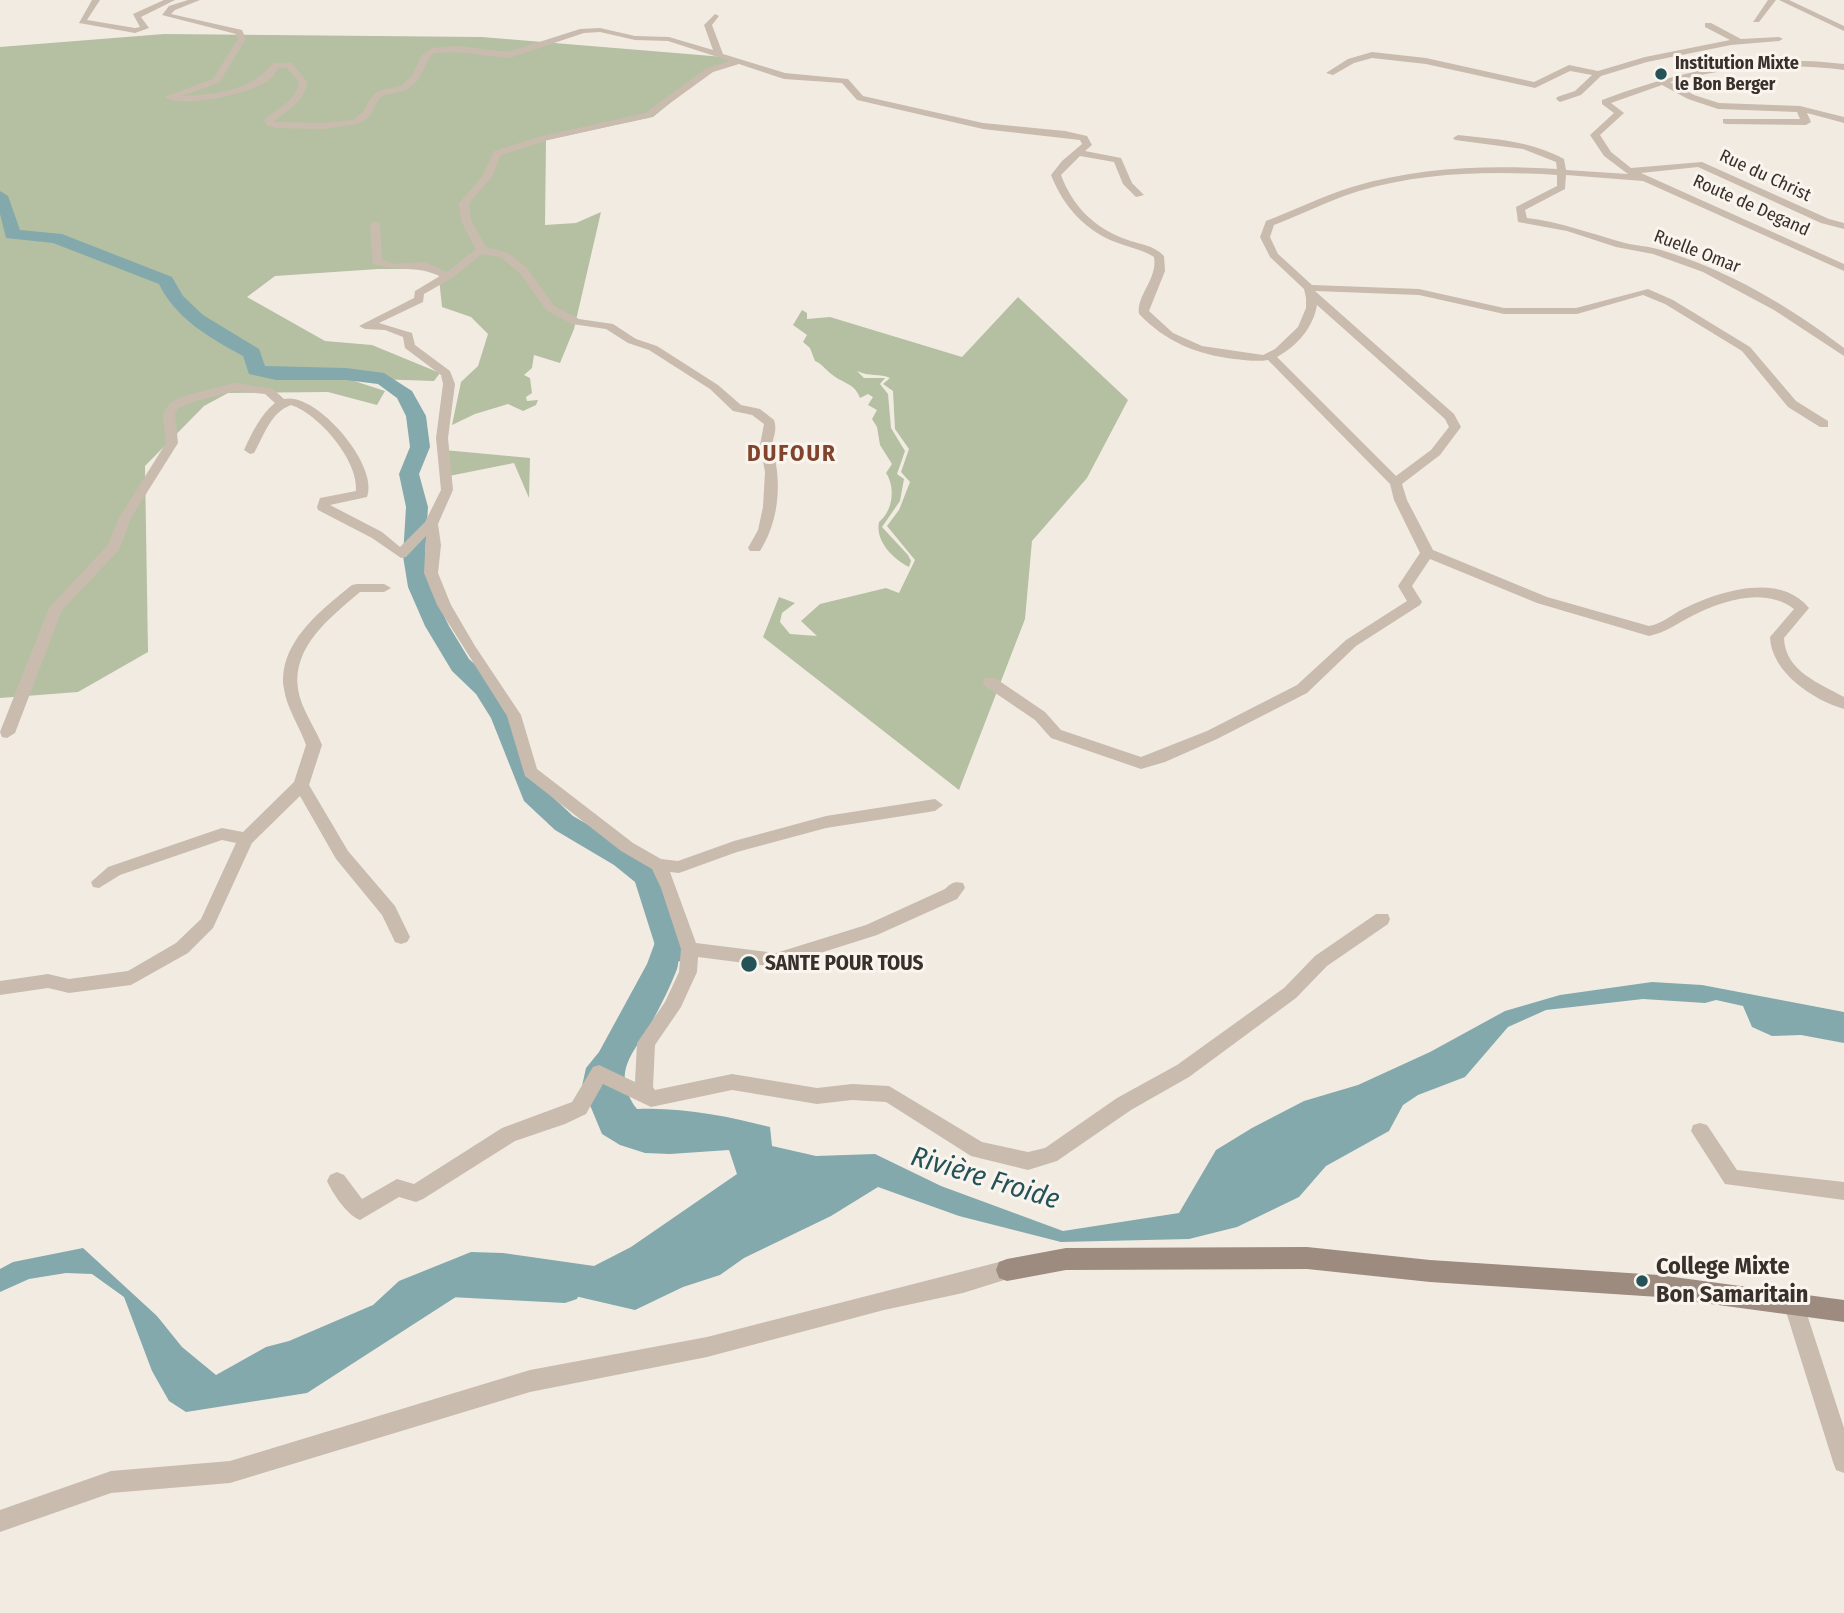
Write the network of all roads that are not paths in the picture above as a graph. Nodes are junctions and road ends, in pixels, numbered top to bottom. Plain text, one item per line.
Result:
1 (96, 0) edge
2 (171, 0) edge
3 (195, 0) edge
4 (1772, 0) edge
5 (1783, 0) edge
6 (715, 16) dead end
7 (1756, 20) dead end
8 (1708, 24) dead end
9 (1844, 29) edge
10 (1779, 39) dead end
11 (1741, 42) junction
12 (719, 55) junction
13 (1772, 60) junction
14 (740, 61) junction
15 (1639, 64) junction
16 (1844, 67) edge
17 (1649, 69) dead end
18 (1330, 73) dead end
19 (1598, 74) junction
20 (1665, 79) junction
21 (1560, 99) dead end
22 (1800, 109) junction
23 (1844, 120) edge
24 (1726, 121) dead end
25 (1458, 138) dead end
26 (1081, 153) junction
27 (1629, 171) junction
28 (1564, 172) junction
29 (1643, 178) junction
30 (1139, 195) dead end
31 (375, 224) dead end
32 (1844, 226) edge
33 (483, 251) junction
34 (1844, 268) edge
35 (448, 276) junction
36 (1310, 292) junction
37 (1844, 354) edge
38 (1270, 356) junction
39 (282, 404) junction
40 (1824, 424) dead end
41 (250, 450) dead end
42 (1396, 483) junction
43 (431, 524) junction
44 (755, 548) dead end
45 (1427, 553) junction
46 (384, 588) dead end
47 (990, 682) dead end
48 (1844, 704) edge
49 (7, 733) dead end
50 (301, 785) junction
51 (934, 805) dead end
52 (246, 839) junction
53 (658, 865) junction
54 (99, 882) dead end
55 (957, 888) dead end
56 (1382, 919) dead end
57 (401, 937) dead end
58 (690, 949) junction
59 (0, 988) edge
60 (651, 1099) junction
61 (1700, 1131) dead end
62 (337, 1181) dead end
63 (1844, 1191) edge
64 (1007, 1270) joint
65 (1793, 1302) junction
66 (1844, 1311) edge
67 (1844, 1462) edge
68 (0, 1521) edge

1 - 2 street
3 - 12 street
4 - 7 street
5 - 9 street
6 - 12 street
8 - 11 street
10 - 11 street
11 - 13 street
11 - 15 street
12 - 14 street
13 - 16 street
13 - 20 street
14 - 26 street
14 - 33 street
15 - 17 street
15 - 19 street
18 - 19 street
19 - 21 street
20 - 22 street
20 - 27 street, Route de Degand
22 - 23 street
22 - 24 street
25 - 28 street
26 - 30 street
26 - 38 street
27 - 29 street, Route de Degand
27 - 32 street, Rue du Christ
28 - 29 street
28 - 36 street
28 - 37 street, Ruelle Omar
29 - 34 street, Route de Degand
31 - 35 street
33 - 35 street
33 - 44 street
35 - 43 street
36 - 38 street
36 - 40 street
36 - 42 street
38 - 42 street
39 - 41 street
39 - 43 street
39 - 49 street
42 - 45 street
43 - 53 street
45 - 47 street
45 - 48 street
46 - 50 street
50 - 52 street
50 - 57 street
51 - 53 street
52 - 54 street
52 - 59 street
53 - 58 street
55 - 58 street
56 - 60 street
58 - 60 street
60 - 62 street
61 - 63 street
64 - 65 street
64 - 68 street
65 - 66 street
65 - 67 street

